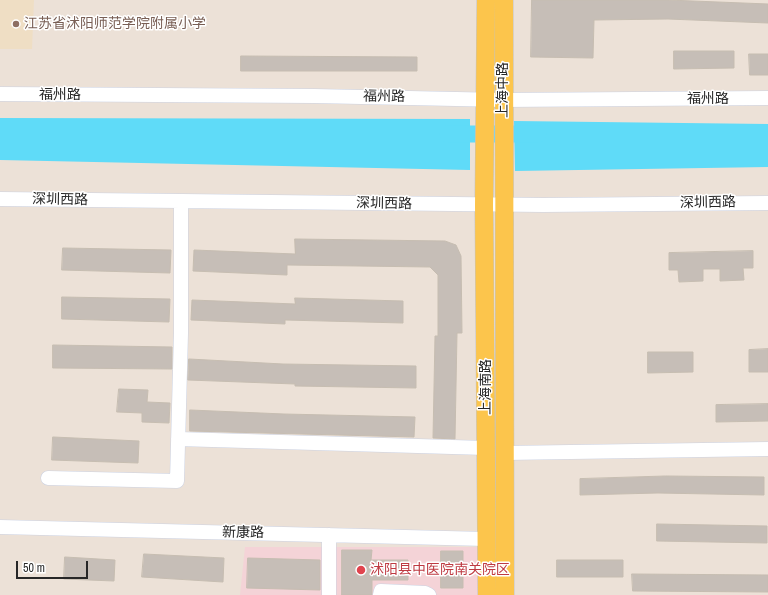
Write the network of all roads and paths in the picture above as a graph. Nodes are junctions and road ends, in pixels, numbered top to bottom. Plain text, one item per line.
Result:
1 (486, 0) edge
2 (504, 0) edge
3 (0, 94) edge
4 (768, 98) edge
5 (484, 104) junction
6 (503, 104) junction
7 (484, 179) joint
8 (504, 179) joint
9 (0, 199) edge
10 (181, 201) junction
11 (768, 203) edge
12 (484, 205) junction
13 (504, 205) junction
14 (178, 439) junction
15 (486, 448) junction
16 (768, 449) edge
17 (505, 453) junction
18 (48, 478) dead end
19 (0, 527) edge
20 (329, 535) junction
21 (486, 538) junction
22 (329, 595) edge
23 (380, 595) edge
24 (429, 595) edge
25 (487, 595) edge
26 (505, 595) edge

1 - 5 main road, 上海中路
2 - 6 main road, 上海中路
3 - 5 street, 福州路
4 - 6 street, 福州路
5 - 6 street, 福州路
5 - 7 main road, 上海中路
6 - 8 main road, 上海中路
7 - 12 main road, 上海南路
8 - 13 main road, 上海南路
9 - 10 street, 深圳西路
10 - 12 street, 深圳西路
10 - 14 street
11 - 13 street, 深圳西路
12 - 13 street, 深圳西路
12 - 15 main road, 上海南路
13 - 17 main road, 上海南路
14 - 15 street
14 - 18 street
15 - 21 main road, 上海南路
16 - 17 street
17 - 26 main road, 上海南路
19 - 20 street, 新康路
20 - 21 street, 新康路
20 - 22 street
21 - 25 main road, 上海南路
23 - 24 street

